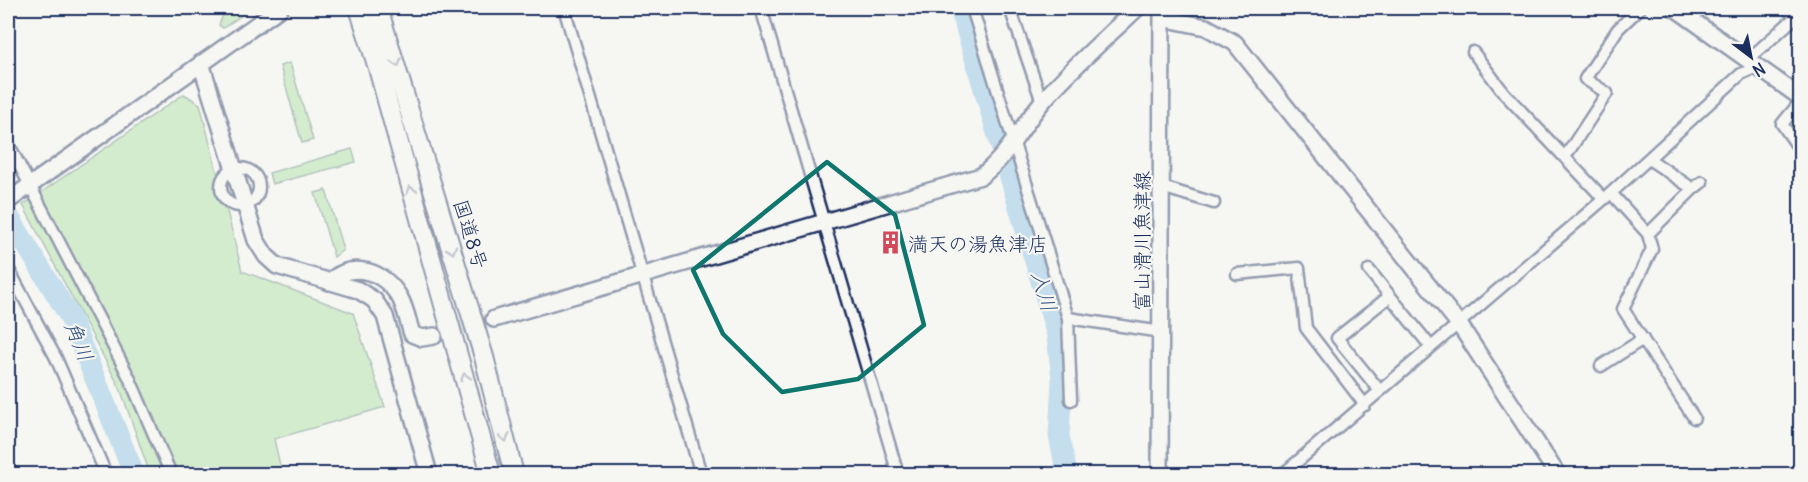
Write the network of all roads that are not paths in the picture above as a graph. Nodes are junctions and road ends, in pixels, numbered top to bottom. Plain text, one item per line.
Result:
1 (279, 8) edge
2 (358, 8) edge
3 (378, 8) edge
4 (564, 8) edge
5 (761, 8) edge
6 (972, 8) edge
7 (1010, 8) edge
8 (1137, 8) edge
9 (1640, 8) edge
10 (1675, 8) edge
11 (1786, 8) edge
12 (1162, 13) edge
13 (1799, 15) edge
14 (1473, 52) dead end
15 (201, 63) junction
16 (1754, 63) junction
17 (1800, 97) edge
18 (1042, 102) junction
19 (1800, 102) edge
20 (8, 143) edge
21 (1012, 144) junction
22 (1800, 150) edge
23 (1565, 157) junction
24 (1649, 159) junction
25 (1702, 182) dead end
26 (28, 186) junction
27 (1162, 187) junction
28 (1693, 189) junction
29 (1608, 196) junction
30 (8, 201) edge
31 (1214, 203) dead end
32 (824, 222) junction
33 (1648, 234) junction
34 (8, 268) edge
35 (1369, 270) dead end
36 (642, 274) junction
37 (1237, 274) dead end
38 (329, 282) junction
39 (1390, 296) junction
40 (1068, 318) junction
41 (494, 319) tunnel mouth
42 (1459, 324) junction
43 (1162, 332) junction
44 (434, 336) tunnel mouth
45 (1643, 339) junction
46 (1431, 347) junction
47 (1601, 366) dead end
48 (1380, 391) junction
49 (1071, 400) dead end
50 (1365, 405) junction
51 (1694, 418) dead end
52 (106, 474) edge
53 (171, 474) edge
54 (429, 474) edge
55 (491, 474) edge
56 (514, 474) edge
57 (700, 474) edge
58 (898, 474) edge
59 (1160, 474) edge
60 (1283, 474) edge
61 (1557, 474) edge

1 - 15 street
55 -> 2 highway
3 -> 56 highway, 国道8号
4 - 36 street
5 - 32 street
6 - 21 street
7 - 18 street
8 - 18 street
9 - 23 street
10 - 16 street
11 - 13 street
12 - 27 street, 富山滑川魚津線
12 - 42 street
13 - 16 street
14 - 23 street
15 - 26 street
15 - 38 street
16 - 17 street
16 - 24 street
18 - 21 street
19 - 22 street
20 - 26 street
21 - 32 street
21 - 40 street
23 - 29 street
24 - 28 street
24 - 29 street
25 - 28 street
26 - 30 street
26 - 53 street
27 - 31 street
27 - 43 street, 富山滑川魚津線
28 - 33 street
29 - 33 street
29 - 42 street
32 - 36 street
32 - 58 street
33 - 45 street
34 - 52 street
35 - 39 street
36 - 41 street
36 - 57 street
37 - 50 street
38 - 44 street
38 - 54 street
39 - 46 street
39 - 48 street
40 - 43 street
40 - 49 street
42 - 46 street
42 - 61 street
43 - 59 street, 富山滑川魚津線
45 - 47 street
45 - 51 street
46 - 48 street
48 - 50 street
50 - 60 street

